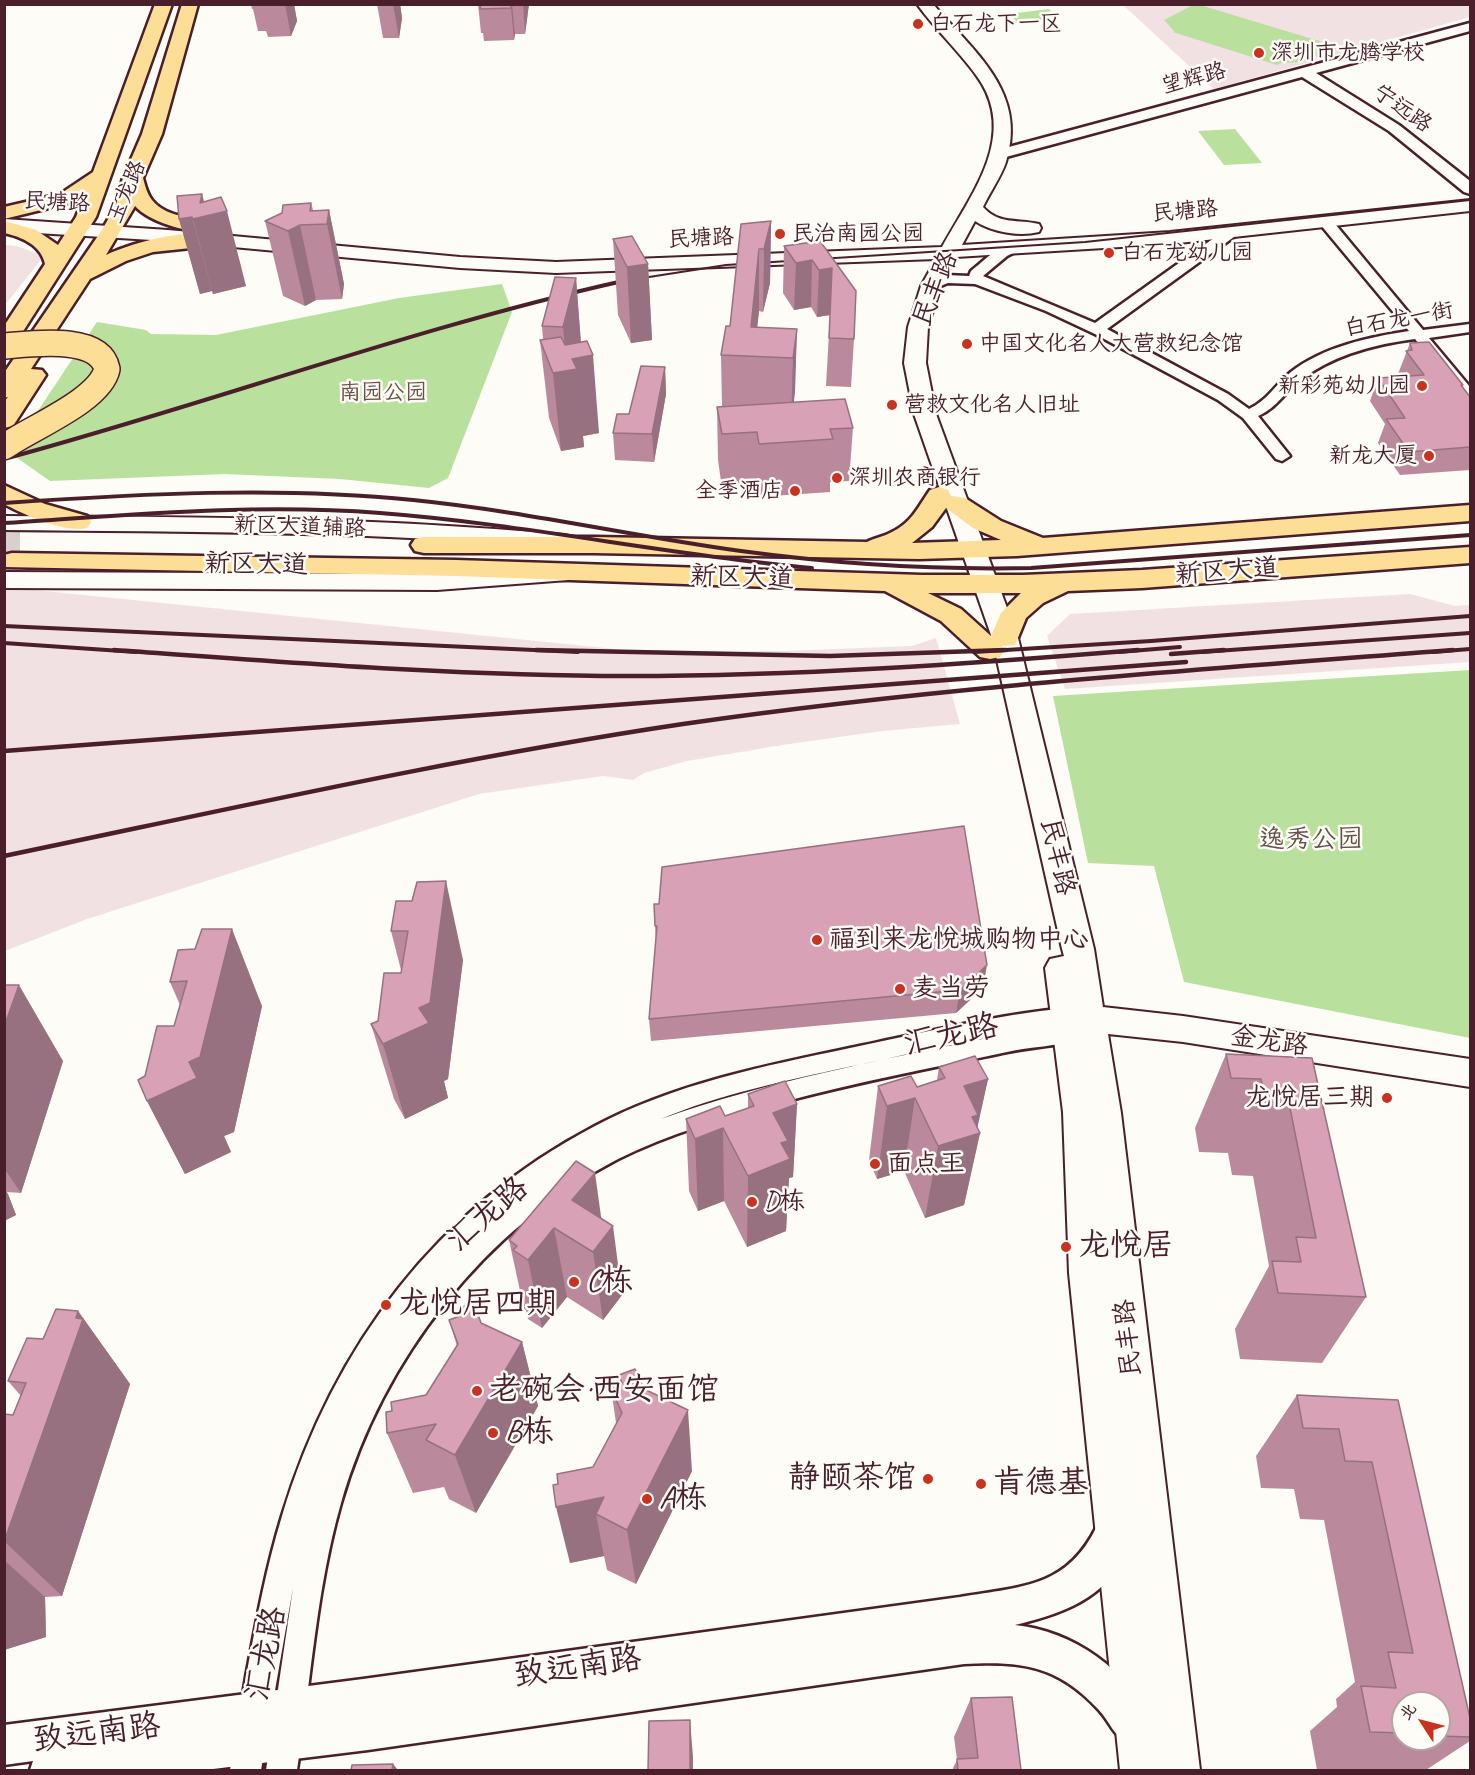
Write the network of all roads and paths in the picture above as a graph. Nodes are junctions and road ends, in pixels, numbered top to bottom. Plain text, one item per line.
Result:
1 (913, 4) edge
2 (924, 4) edge
3 (189, 8) edge
4 (162, 9) edge
5 (1470, 27) edge
6 (1304, 72) junction
7 (1000, 154) junction
8 (101, 182) junction
9 (132, 184) junction
10 (1444, 189) dead end
11 (1470, 192) edge
12 (973, 207) junction
13 (4, 213) edge
14 (1165, 220) dead end
15 (1325, 221) junction
16 (83, 222) junction
17 (115, 224) junction
18 (4, 226) edge
19 (1076, 226) dead end
20 (1054, 227) dead end
21 (1032, 228) junction
22 (1233, 231) junction
23 (219, 234) junction
24 (828, 239) dead end
25 (945, 240) junction
26 (1016, 248) junction
27 (844, 257) junction
28 (58, 261) junction
29 (82, 275) junction
30 (982, 281) junction
31 (925, 285) junction
32 (41, 287) junction
33 (4, 316) edge
34 (1470, 328) edge
35 (1097, 330) junction
36 (1422, 335) junction
37 (4, 345) edge
38 (4, 391) edge
39 (1470, 396) edge
40 (1248, 415) junction
41 (4, 421) edge
42 (4, 447) edge
43 (1282, 456) dead end
44 (4, 493) edge
45 (948, 499) junction
46 (1470, 513) edge
47 (78, 522) junction
48 (594, 545) junction
49 (1064, 546) junction
50 (859, 549) junction
51 (967, 550) junction
52 (10, 551) edge
53 (1470, 555) edge
54 (872, 582) junction
55 (1065, 582) junction
56 (979, 583) junction
57 (998, 644) junction
58 (1079, 1025) junction
59 (1470, 1073) edge
60 (1470, 1092) edge
61 (1115, 1526) junction
62 (268, 1742) edge
63 (4, 1745) edge
64 (1140, 1755) edge
65 (50, 1770) edge
66 (1178, 1770) edge

1 - 25 main road, 民丰路
2 - 7 main road, 民丰路
3 - 4 main road
3 - 9 main road, 玉龙路
4 - 8 main road, 玉龙路
5 - 6 street, 望辉路
6 - 7 street, 望辉路
6 - 11 street, 宁远路
7 - 12 main road, 民丰路
8 - 9 main road
8 - 13 main road
8 - 16 main road, 玉龙路
9 - 17 main road, 玉龙路
9 - 23 main road
10 - 11 main road
11 - 15 main road, 民塘路
12 - 21 main road
12 - 25 main road, 民丰路
13 - 16 main road, 民塘路
14 - 19 main road, 民塘路
15 - 22 main road, 民塘路
15 - 36 street
16 - 17 main road, 民塘路
16 - 18 main road, 民塘路
16 - 28 main road, 玉龙路
17 - 23 main road, 民塘路
17 - 29 main road, 玉龙路
18 - 28 main road
20 - 21 main road, 民塘路
21 - 25 main road, 民塘路
22 - 26 main road, 民塘路
22 - 35 street
23 - 24 main road, 民塘路
23 - 27 main road, 民塘路
23 - 29 main road
25 - 26 main road, 民塘路
25 - 27 main road, 民塘路
25 - 31 main road, 民丰路
26 - 30 street
27 - 31 main road
28 - 29 main road
28 - 32 main road, 玉龙路
29 - 38 main road, 玉龙路
29 - 41 main road
30 - 31 street
30 - 35 street
31 - 45 main road, 民丰路
32 - 33 main road
32 - 37 main road, 玉龙路
34 - 36 street, 白石龙一街
35 - 40 street
36 - 39 street
36 - 40 street, 白石龙一街
37 - 42 main road, bridge
40 - 43 street
44 - 47 main road
45 - 49 main road
45 - 50 main road
45 - 51 main road, 民丰路
46 - 49 main road, 新区大道
47 - 48 main road, 新区大道辅路
47 - 52 main road, 新区大道辅路
48 - 50 main road, 新区大道
48 - 52 main road, 新区大道
49 - 51 main road, 新区大道
50 - 51 main road, 新区大道
51 - 56 main road, 民丰路
52 - 54 main road, 新区大道
53 - 55 main road, 新区大道
54 - 56 main road, 新区大道
54 - 57 main road
55 - 56 main road, 新区大道
55 - 57 main road
56 - 57 main road, 民丰路
57 - 58 main road, 民丰路
58 - 59 main road, 金龙路
58 - 60 main road, 金龙路
58 - 61 main road, 民丰路
58 - 62 street, 汇龙路
58 - 62 street, 汇龙路
58 - 66 main road, 民丰路
61 - 62 street, 致远南路
61 - 64 main road, 民丰路
62 - 63 street, 致远南路
62 - 64 street, 致远南路
62 - 65 street, 致远南路

